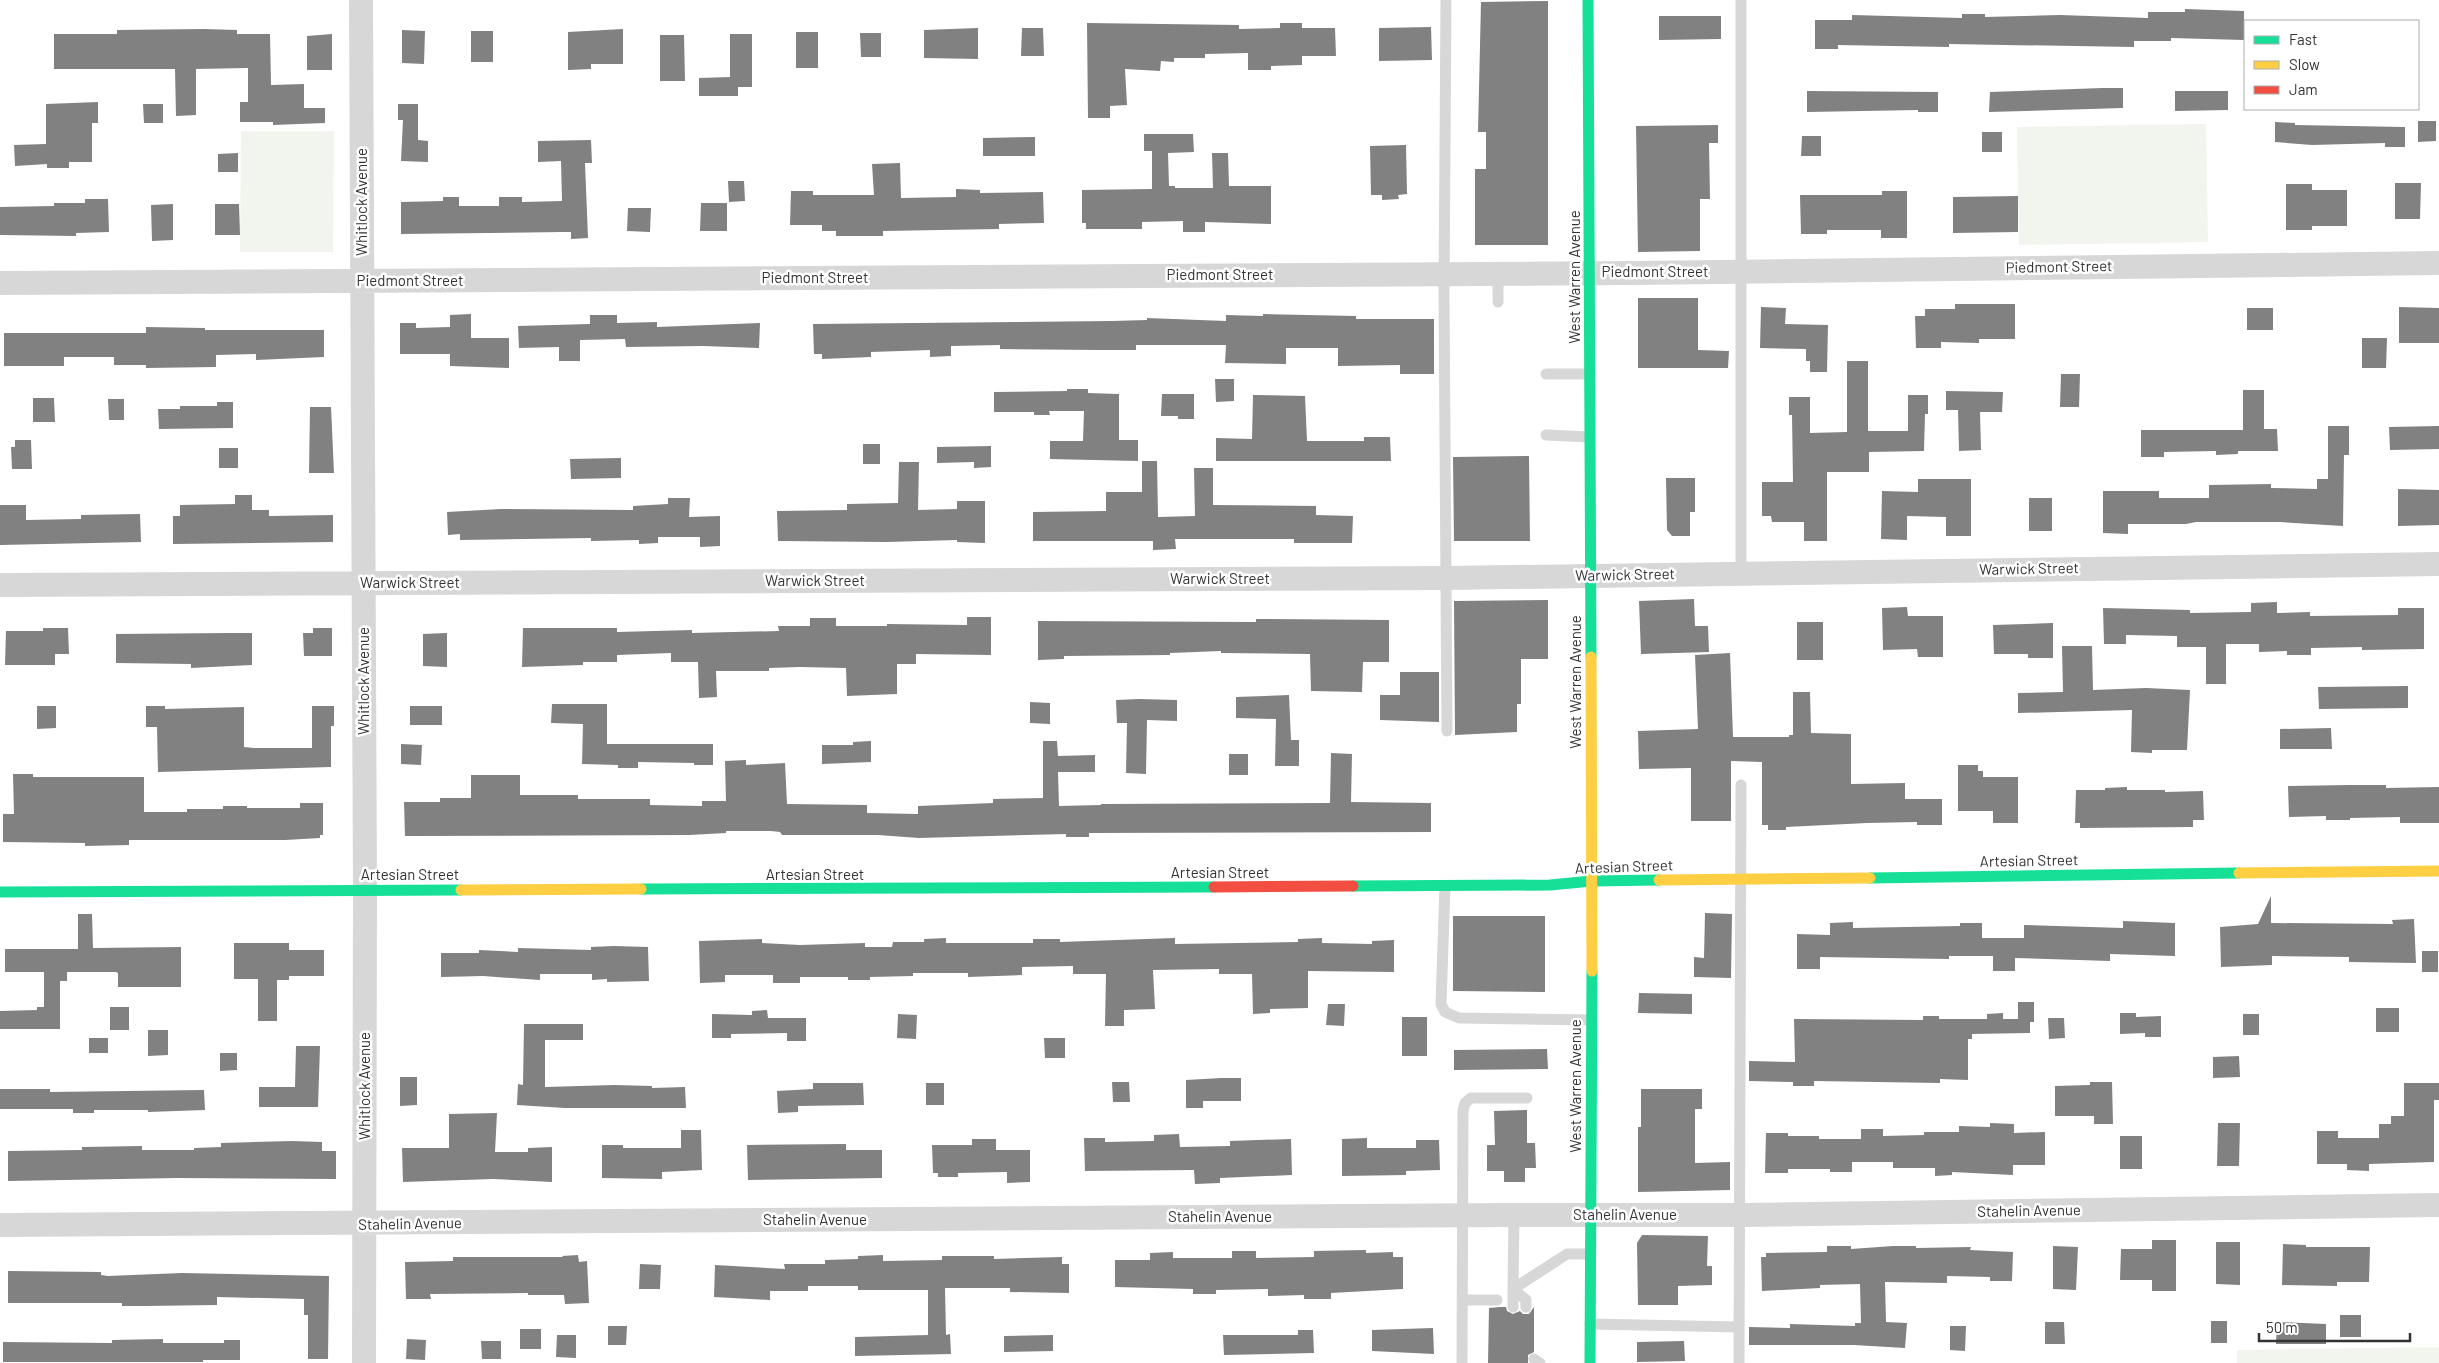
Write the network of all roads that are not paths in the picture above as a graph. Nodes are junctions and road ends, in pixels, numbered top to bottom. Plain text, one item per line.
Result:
1 (361, 0) edge
2 (1446, 0) edge
3 (1588, 0) edge
4 (1741, 0) edge
5 (2439, 263) edge
6 (1740, 271) junction
7 (1498, 273) junction
8 (1590, 273) junction
9 (1444, 274) junction
10 (363, 281) junction
11 (0, 283) edge
12 (1498, 302) dead end
13 (1546, 374) dead end
14 (1590, 374) junction
15 (1546, 435) dead end
16 (1590, 437) junction
17 (2439, 564) edge
18 (1741, 573) junction
19 (1591, 574) junction
20 (1446, 578) junction
21 (364, 583) junction
22 (0, 585) edge
23 (1447, 731) dead end
24 (1741, 785) dead end
25 (2439, 872) edge
26 (1739, 880) junction
27 (1592, 881) junction
28 (1445, 886) junction
29 (365, 890) junction
30 (0, 892) edge
31 (1591, 1020) junction
32 (1527, 1098) dead end
33 (2439, 1205) edge
34 (1463, 1215) junction
35 (1514, 1215) junction
36 (1590, 1215) junction
37 (1740, 1215) junction
38 (365, 1224) junction
39 (0, 1225) edge
40 (1590, 1254) junction
41 (1513, 1289) junction
42 (1462, 1300) junction
43 (1513, 1307) dead end
44 (1526, 1307) dead end
45 (1590, 1324) junction
46 (1739, 1327) junction
47 (364, 1363) edge
48 (1462, 1363) edge
49 (1590, 1363) edge
50 (1739, 1363) edge

1 - 10 street, Whitlock Avenue
2 - 9 lane
3 - 8 street, West Warren Avenue
4 - 6 lane
5 - 6 street, Piedmont Street
6 - 8 street, Piedmont Street
6 - 18 lane
7 - 8 street, Piedmont Street
7 - 9 street, Piedmont Street
7 - 12 lane
8 - 14 street, West Warren Avenue
9 - 10 street, Piedmont Street
9 - 20 lane
10 - 11 street, Piedmont Street
10 - 21 street, Whitlock Avenue
13 - 14 lane
14 - 16 street, West Warren Avenue
15 - 16 lane
16 - 19 street, West Warren Avenue
17 - 18 street, Warwick Street
18 - 19 street, Warwick Street
19 - 20 street, Warwick Street
19 - 27 street, West Warren Avenue
20 - 21 street, Warwick Street
20 - 23 lane
21 - 22 street, Warwick Street
21 - 29 street, Whitlock Avenue
24 - 26 lane
25 - 26 street, Artesian Street
26 - 27 street, Artesian Street
26 - 37 lane
27 - 28 street, Artesian Street
27 - 31 street, West Warren Avenue
28 - 29 street, Artesian Street
28 - 31 lane
29 - 30 street, Artesian Street
29 - 38 street, Whitlock Avenue
31 - 36 street, West Warren Avenue
32 - 34 lane
33 - 37 street, Stahelin Avenue
34 - 35 street, Stahelin Avenue
34 - 38 street, Stahelin Avenue
34 - 42 lane
35 - 36 street, Stahelin Avenue
35 - 41 lane
36 - 37 street, Stahelin Avenue
36 - 40 street, West Warren Avenue
37 - 46 lane
38 - 39 street, Stahelin Avenue
38 - 47 street, Whitlock Avenue
40 - 41 lane
40 - 45 street, West Warren Avenue
41 - 42 lane
41 - 43 lane
41 - 44 lane
42 - 48 lane
45 - 46 lane
45 - 49 street, West Warren Avenue
46 - 50 lane

